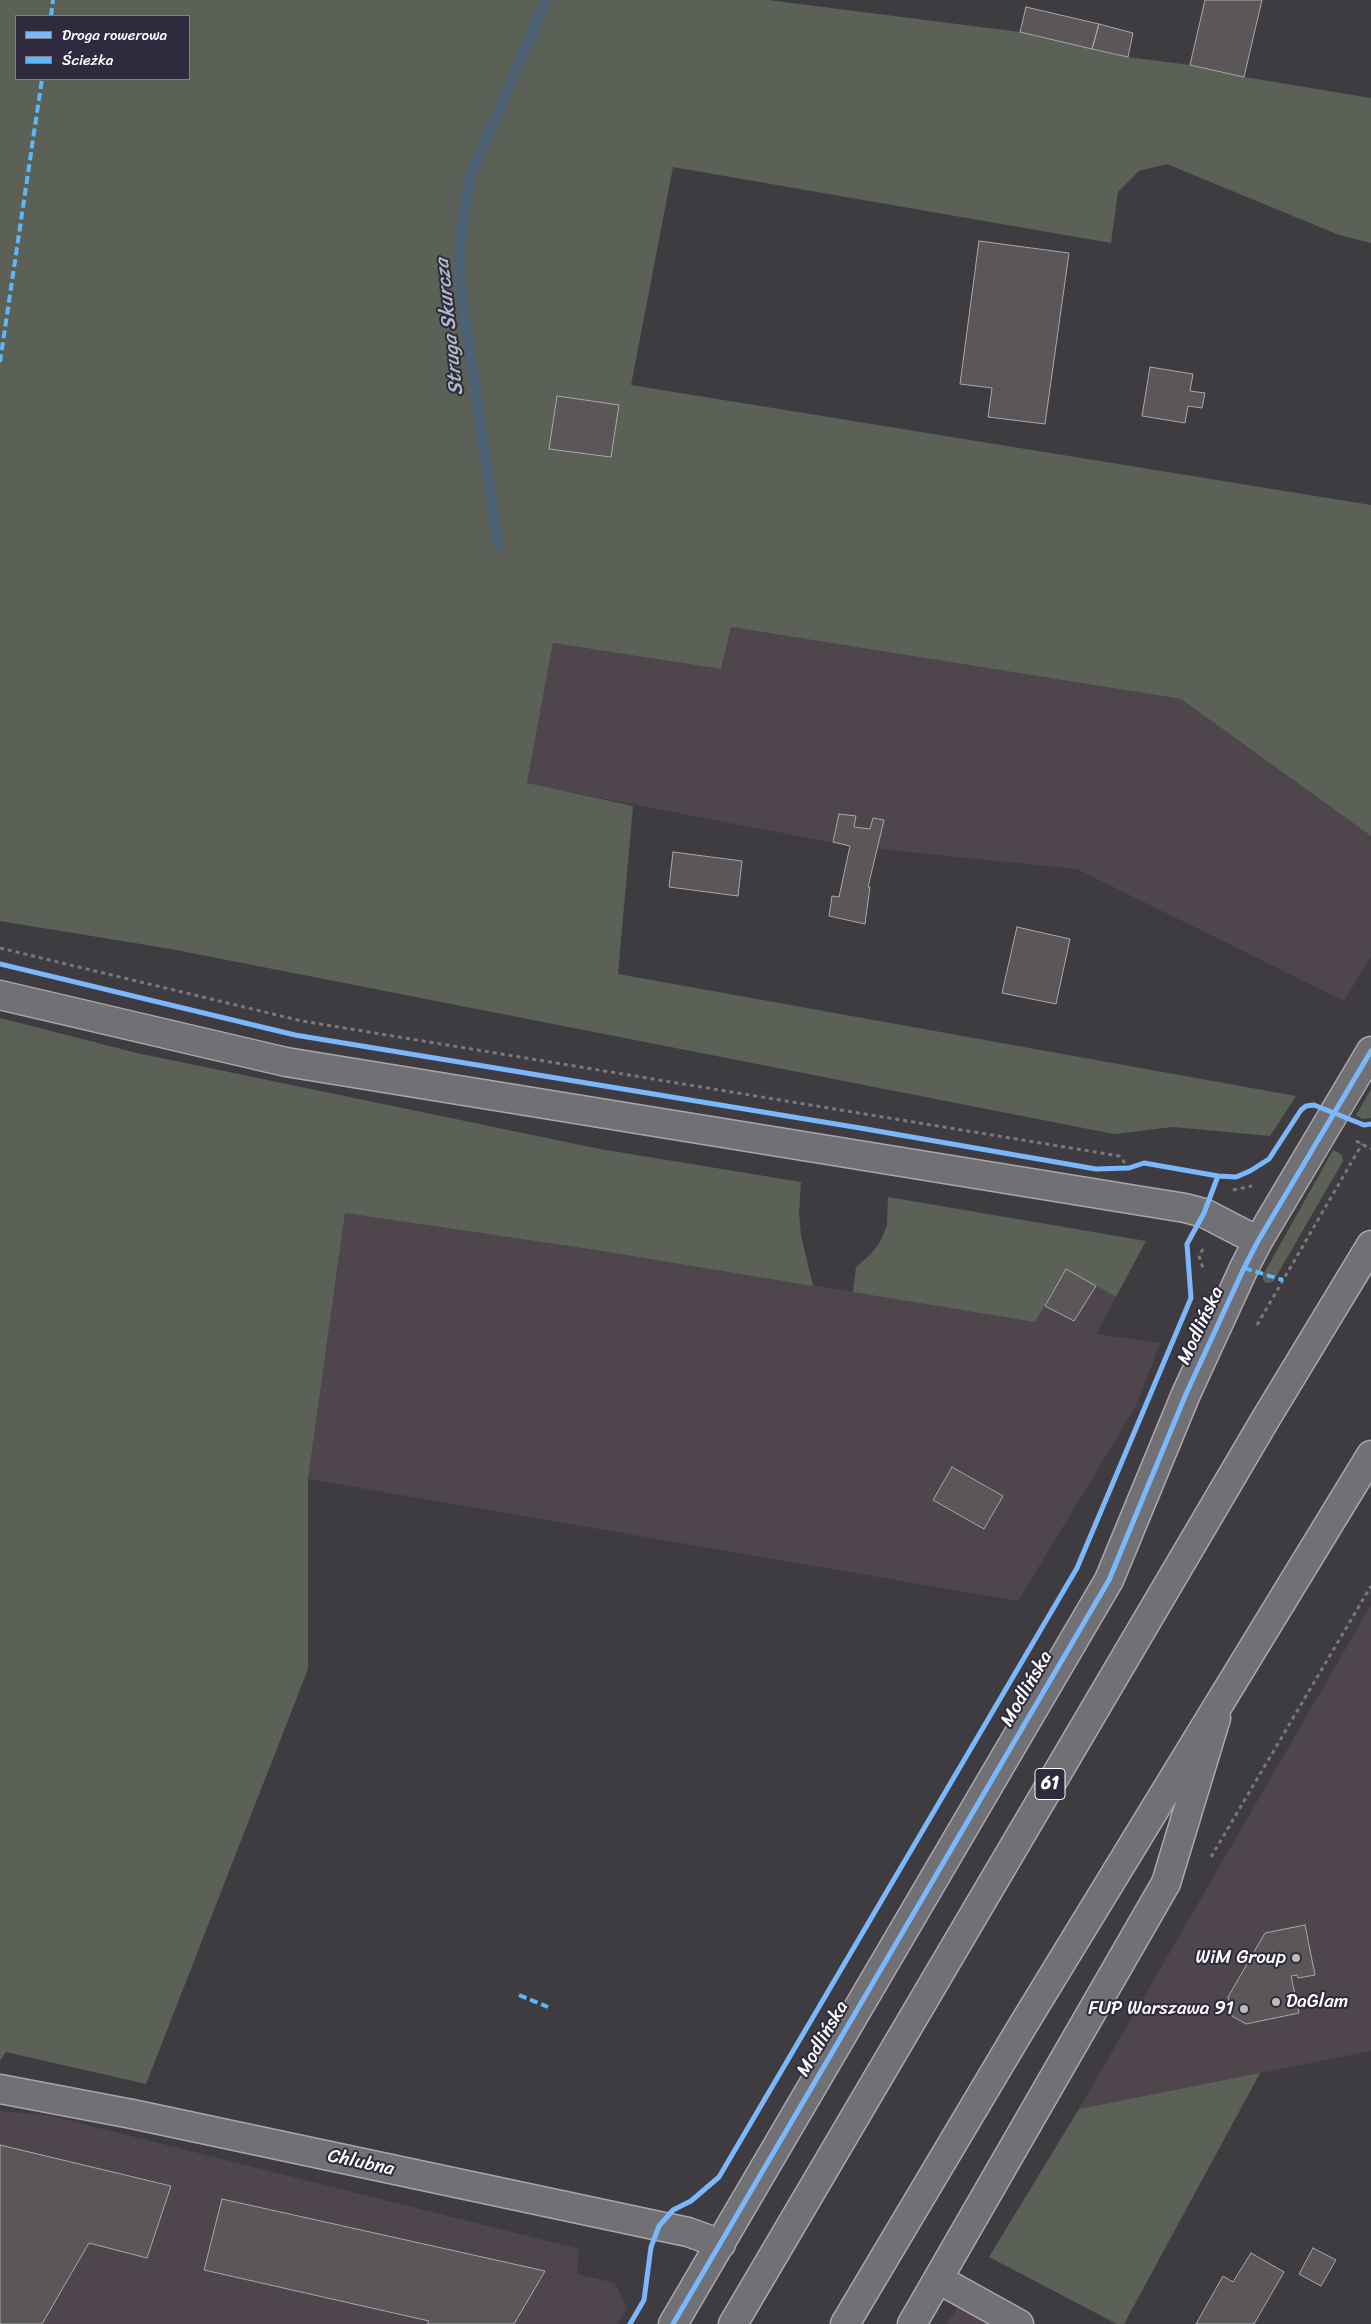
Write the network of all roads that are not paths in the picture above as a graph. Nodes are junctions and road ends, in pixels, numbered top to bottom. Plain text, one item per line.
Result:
1 (0, 995) edge
2 (1371, 1051) edge
3 (1258, 1241) junction
4 (1371, 1246) edge
5 (1371, 1455) edge
6 (1220, 1704) junction
7 (0, 2089) edge
8 (721, 2244) junction
9 (938, 2279) junction
10 (673, 2324) edge
11 (733, 2324) edge
12 (844, 2324) edge
13 (912, 2324) edge
14 (1019, 2324) edge

1 - 3 street
2 - 3 street, Modlińska
3 - 8 street, Modlińska
4 - 11 street, 61
5 - 6 street
6 - 9 street
6 - 12 street
7 - 8 street, Chlubna
8 - 10 street, Modlińska
9 - 13 street
9 - 14 street

